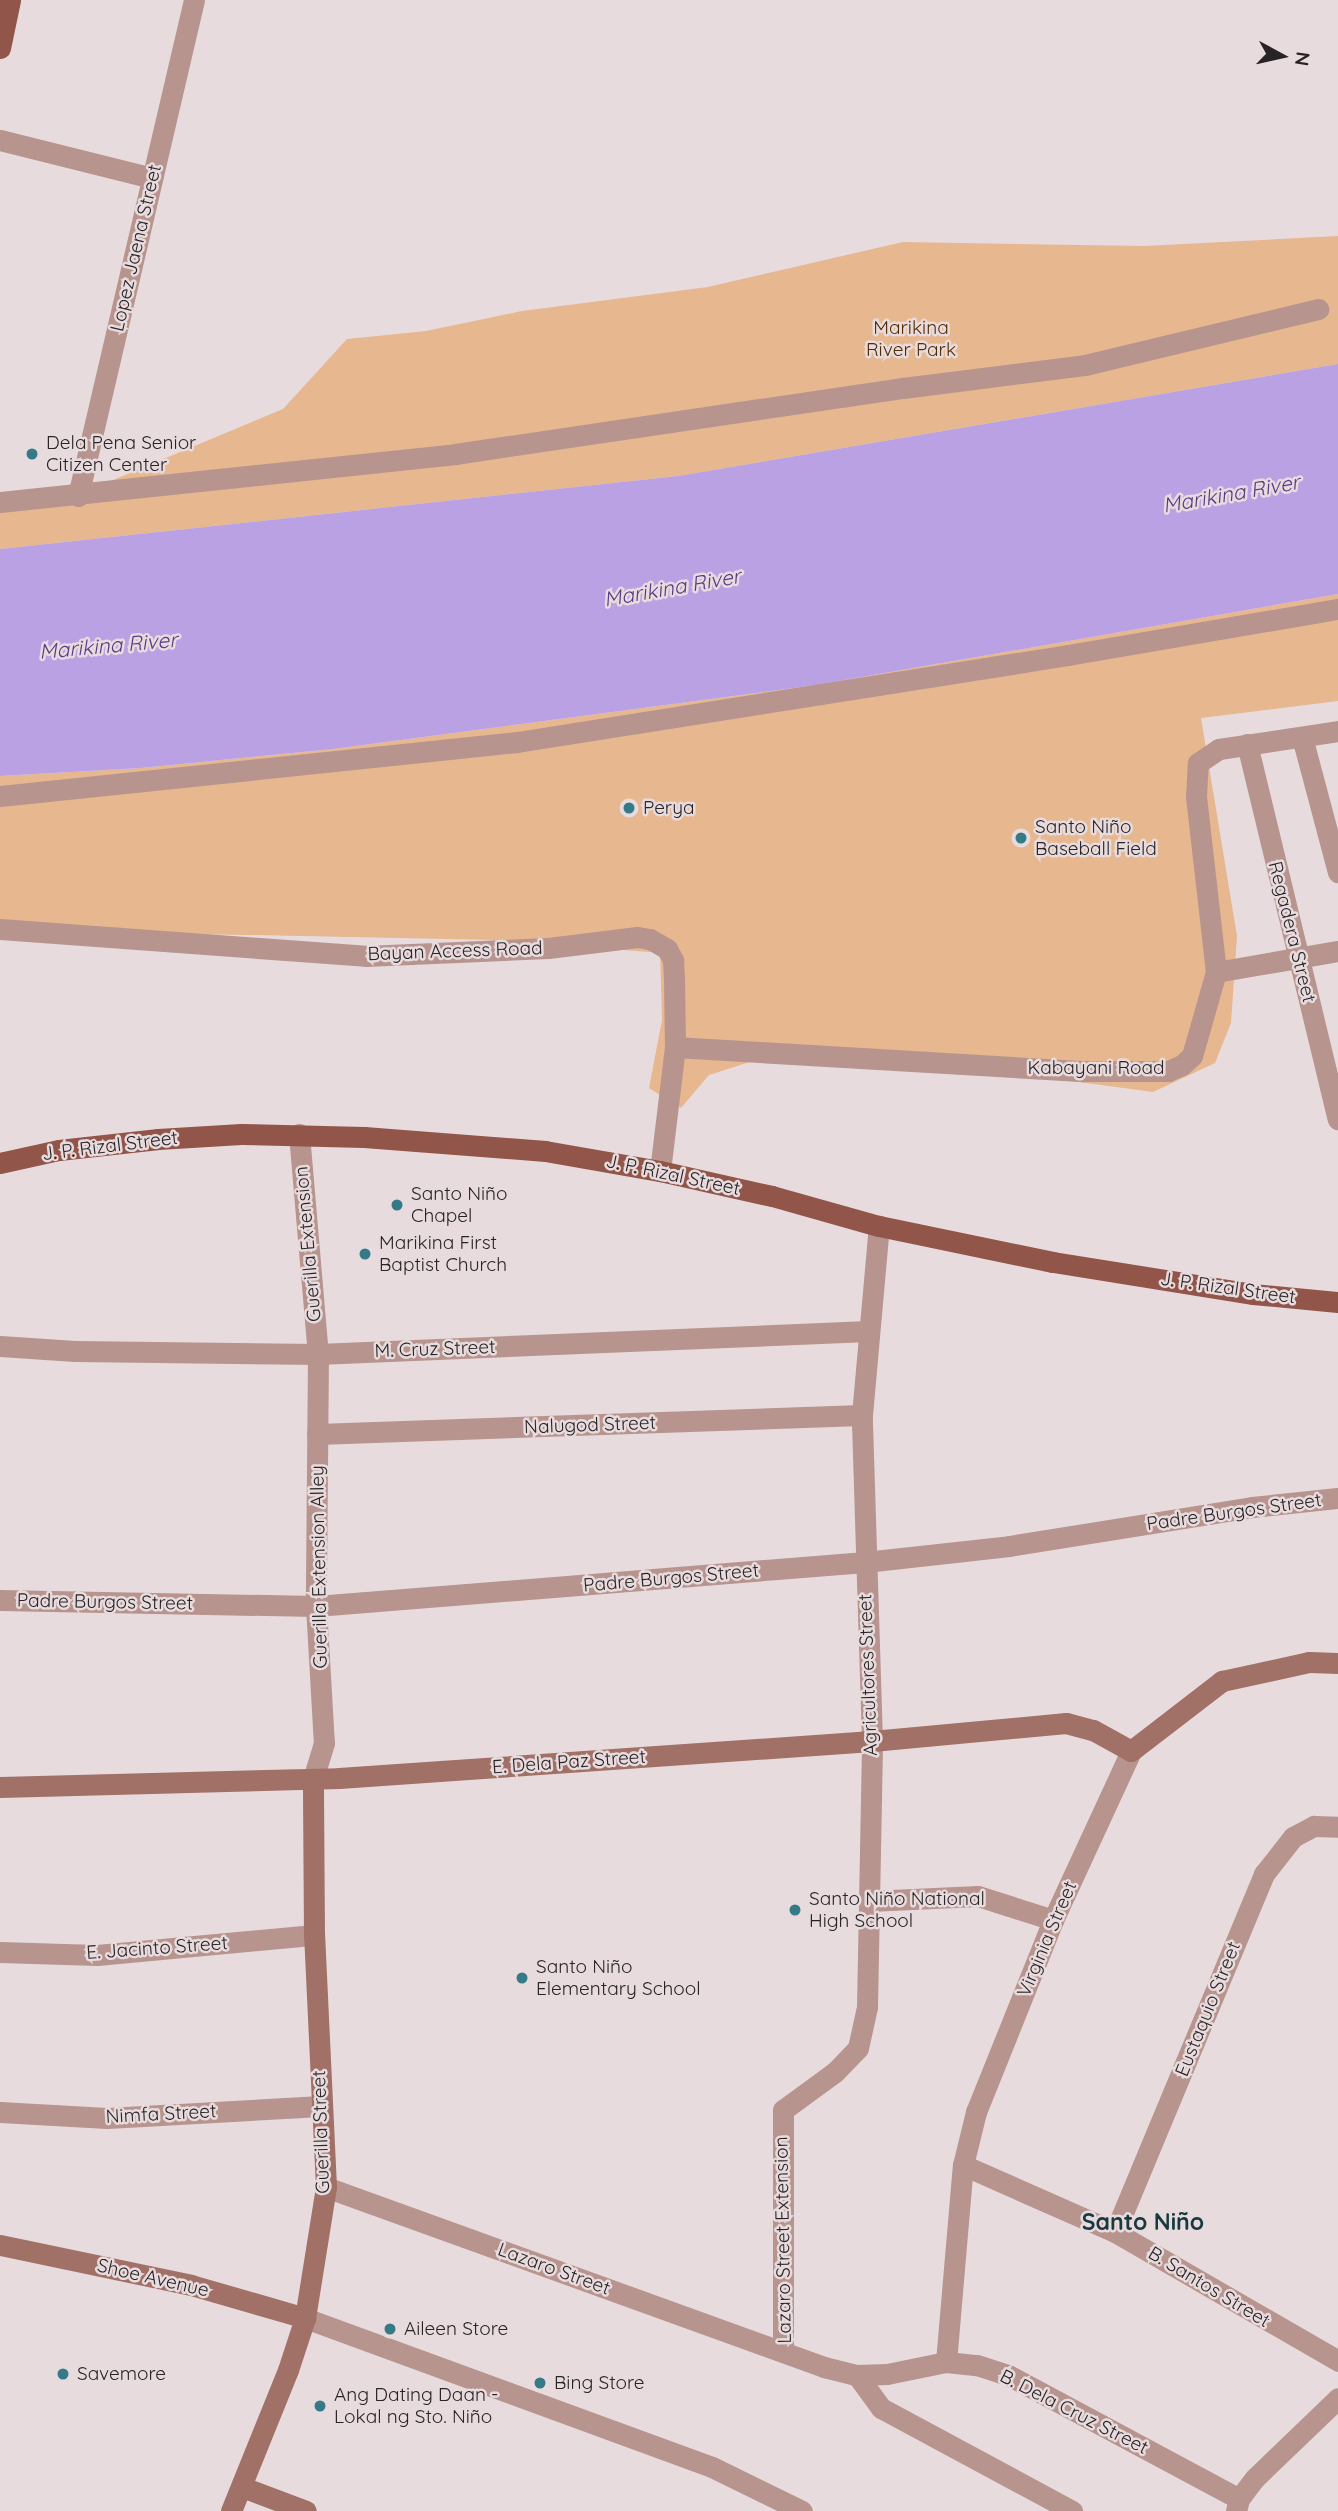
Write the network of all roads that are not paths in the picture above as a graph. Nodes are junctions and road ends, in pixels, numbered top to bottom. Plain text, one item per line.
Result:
1 (10, 0) edge
2 (194, 0) edge
3 (0, 48) edge
4 (0, 141) edge
5 (152, 178) junction
6 (1318, 309) dead end
7 (78, 496) junction
8 (0, 502) edge
9 (1338, 609) edge
10 (1338, 731) edge
11 (1301, 737) junction
12 (1247, 744) junction
13 (0, 796) edge
14 (1338, 872) edge
15 (5, 927) edge
16 (1338, 951) edge
17 (1299, 958) junction
18 (1216, 972) junction
19 (675, 1046) junction
20 (1338, 1119) edge
21 (299, 1134) junction
22 (0, 1163) edge
23 (660, 1171) junction
24 (879, 1226) junction
25 (1338, 1302) edge
26 (869, 1331) junction
27 (0, 1346) edge
28 (318, 1354) junction
29 (862, 1415) junction
30 (317, 1434) junction
31 (1338, 1497) edge
32 (865, 1562) junction
33 (0, 1600) edge
34 (316, 1606) junction
35 (1338, 1663) edge
36 (872, 1741) junction
37 (1131, 1751) junction
38 (313, 1779) junction
39 (0, 1787) edge
40 (1338, 1827) edge
41 (869, 1901) junction
42 (1053, 1920) junction
43 (314, 1935) junction
44 (0, 1952) edge
45 (800, 2095) joint
46 (321, 2106) junction
47 (0, 2112) edge
48 (963, 2165) junction
49 (326, 2187) junction
50 (1115, 2232) junction
51 (0, 2245) edge
52 (305, 2318) junction
53 (782, 2352) junction
54 (1338, 2361) edge
55 (946, 2362) junction
56 (857, 2375) junction
57 (1338, 2398) edge
58 (242, 2487) junction
59 (1238, 2505) edge
60 (231, 2511) edge
61 (306, 2511) edge
62 (802, 2511) edge
63 (1072, 2511) edge

1 - 3 main road
2 - 5 street, Lopez Jaena Street
4 - 5 street
5 - 7 street, Lopez Jaena Street
6 - 7 street
7 - 8 street
9 - 13 street
10 - 11 street
11 - 12 street
11 - 14 street
12 - 17 street, Regadera Street
12 - 18 street, Kabayani Road
15 - 19 street, Bayan Access Road
16 - 17 street
17 - 18 street
17 - 20 street, Regadera Street
18 - 19 street, Kabayani Road
19 - 23 street, Bayan Access Road
21 - 22 main road, J. P. Rizal Street
21 - 23 main road, J. P. Rizal Street
21 - 28 street, Guerilla Extension
23 - 24 main road, J. P. Rizal Street
24 - 25 main road, J. P. Rizal Street
24 - 26 street, Agricultores Street
26 - 28 street, M. Cruz Street
26 - 29 street, Agricultores Street
27 - 28 street, M. Cruz Street
28 - 30 street, Guerilla Extension Alley
29 - 30 street, Nalugod Street
29 - 32 street, Agricultores Street
30 - 34 street, Guerilla Extension Alley
31 - 32 street, Padre Burgos Street
32 - 34 street, Padre Burgos Street
32 - 36 street, Agricultores Street
33 - 34 street, Padre Burgos Street
34 - 38 street, Guerilla Extension Alley
35 - 37 street, Virginia Street
36 - 37 street, E. Dela Paz Street
36 - 38 street, E. Dela Paz Street
36 - 41 street, Agricultores Street
37 - 42 street, Virginia Street
38 - 39 street, E. Dela Paz Street
38 - 43 street, Guerilla Street
40 - 50 street, Eustaquio Street
41 - 42 street
41 - 45 street, Agricultores Street
42 - 48 street, Virginia Street
43 - 44 street, E. Jacinto Street
43 - 46 street, Guerilla Street
45 - 53 street, Lazaro Street Extension
46 - 47 street, Nimfa Street
46 - 49 street, Guerilla Street
48 - 50 street, B. Santos Street
48 - 55 street, Virginia Street
49 - 52 street, Guerilla Street
49 - 53 street, Lazaro Street
50 - 54 street, B. Santos Street
51 - 52 street, Shoe Avenue
52 - 58 street, Guerilla Street
52 - 62 street
53 - 56 street, Lazaro Street Extension
55 - 56 street, B. Dela Cruz Street
55 - 59 street, B. Dela Cruz Street
56 - 63 street
57 - 59 street
58 - 60 street, Guerilla Street
58 - 61 street

